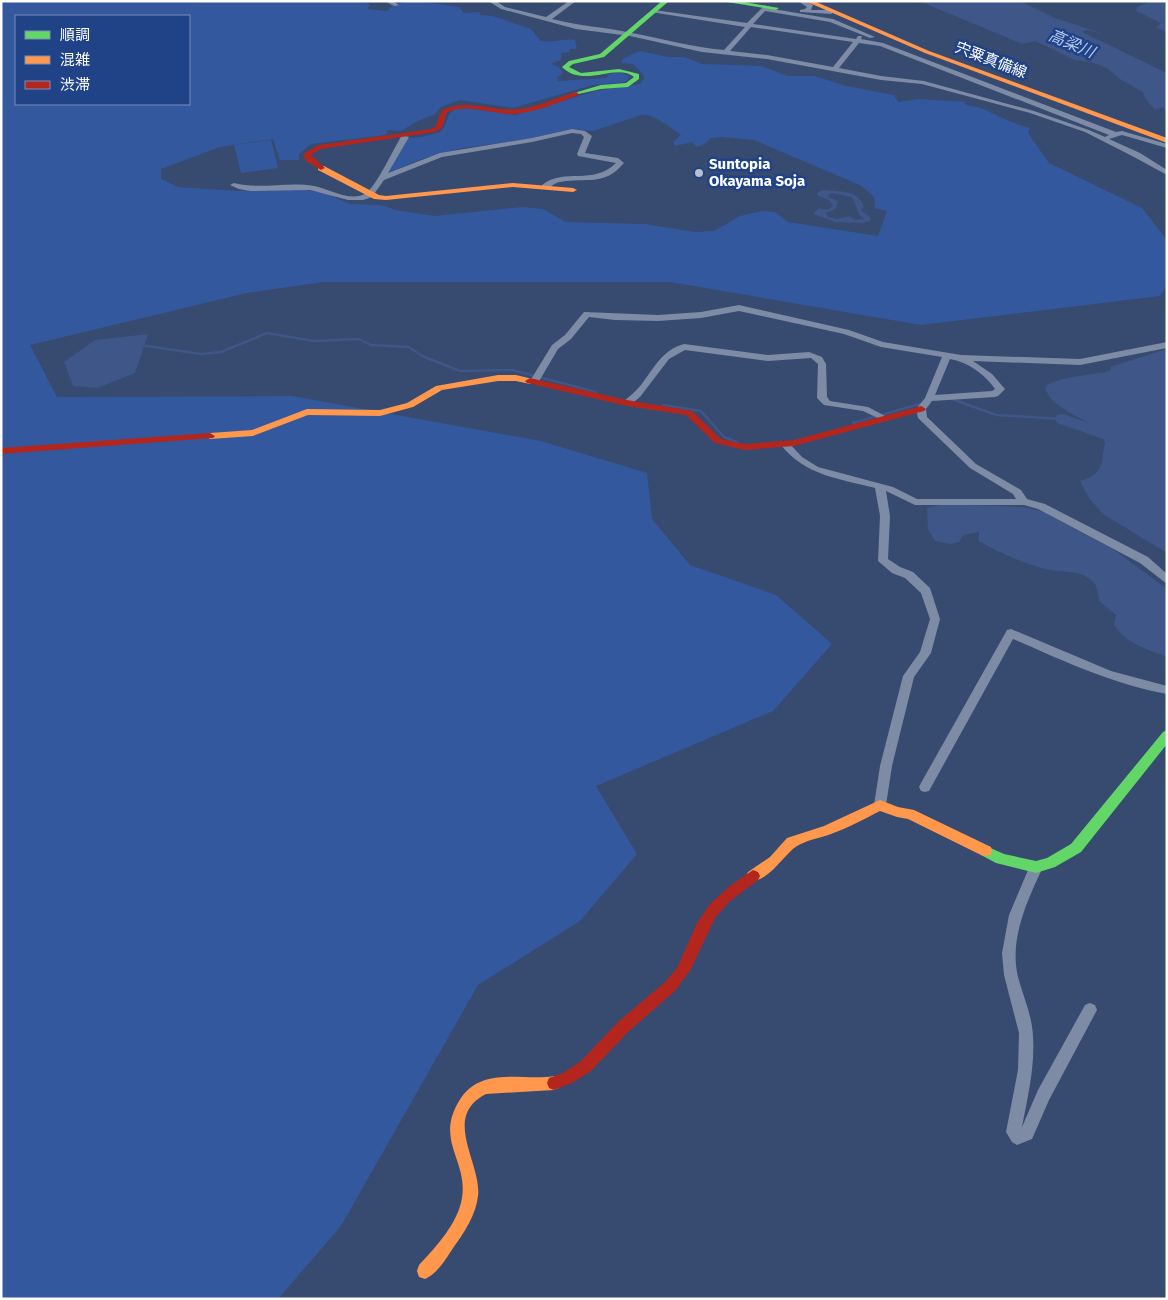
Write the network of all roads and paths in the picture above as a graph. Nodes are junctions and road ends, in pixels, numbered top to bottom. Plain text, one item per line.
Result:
1 (388, 1) edge
2 (491, 1) edge
3 (573, 1) edge
4 (666, 1) edge
5 (724, 1) edge
6 (801, 1) edge
7 (396, 5) dead end
8 (768, 8) junction
9 (809, 9) edge
10 (654, 12) junction
11 (844, 17) junction
12 (546, 20) junction
13 (750, 25) junction
14 (630, 34) junction
15 (862, 34) junction
16 (856, 40) junction
17 (927, 52) junction
18 (725, 53) junction
19 (835, 69) junction
20 (1114, 134) junction
21 (405, 136) junction
22 (1104, 138) junction
23 (1167, 141) edge
24 (1167, 146) edge
25 (1167, 174) edge
26 (380, 179) junction
27 (234, 185) dead end
28 (545, 186) junction
29 (574, 190) dead end
30 (372, 194) junction
31 (1167, 345) edge
32 (947, 356) junction
33 (960, 358) junction
34 (535, 381) junction
35 (929, 398) junction
36 (627, 403) junction
37 (922, 409) junction
38 (880, 416) junction
39 (786, 445) junction
40 (1, 452) edge
41 (879, 488) junction
42 (1024, 502) junction
43 (1167, 580) edge
44 (1167, 690) edge
45 (1167, 735) edge
46 (925, 787) dead end
47 (880, 805) junction
48 (1036, 867) junction
49 (1090, 1010) dead end
50 (425, 1271) dead end

1 - 7 street
2 - 12 street
3 - 12 street
4 - 10 street
5 - 8 street
6 - 9 street
8 - 9 street
8 - 13 street
8 - 15 street
9 - 11 street
9 - 11 street, 宍粟真備線
10 - 13 street
10 - 14 street
11 - 17 street, 宍粟真備線
12 - 14 street
13 - 16 street
13 - 18 street
14 - 18 street
14 - 21 street
15 - 16 street
15 - 17 street
16 - 19 street
16 - 20 street
17 - 23 street, 宍粟真備線
18 - 19 street
19 - 22 street
20 - 22 street
20 - 24 street
21 - 26 street
21 - 30 street
22 - 25 street
26 - 28 street
26 - 30 street
27 - 30 street
28 - 29 street
28 - 30 street
31 - 33 street
32 - 33 street
32 - 34 street
32 - 35 street
33 - 35 street
34 - 36 street
34 - 40 street
35 - 37 street
36 - 38 street
36 - 39 street
37 - 38 street
37 - 42 street
38 - 39 street
39 - 41 street
41 - 42 street
41 - 47 street
42 - 43 street
44 - 46 street
45 - 48 street
47 - 48 street
47 - 50 street
48 - 49 street

